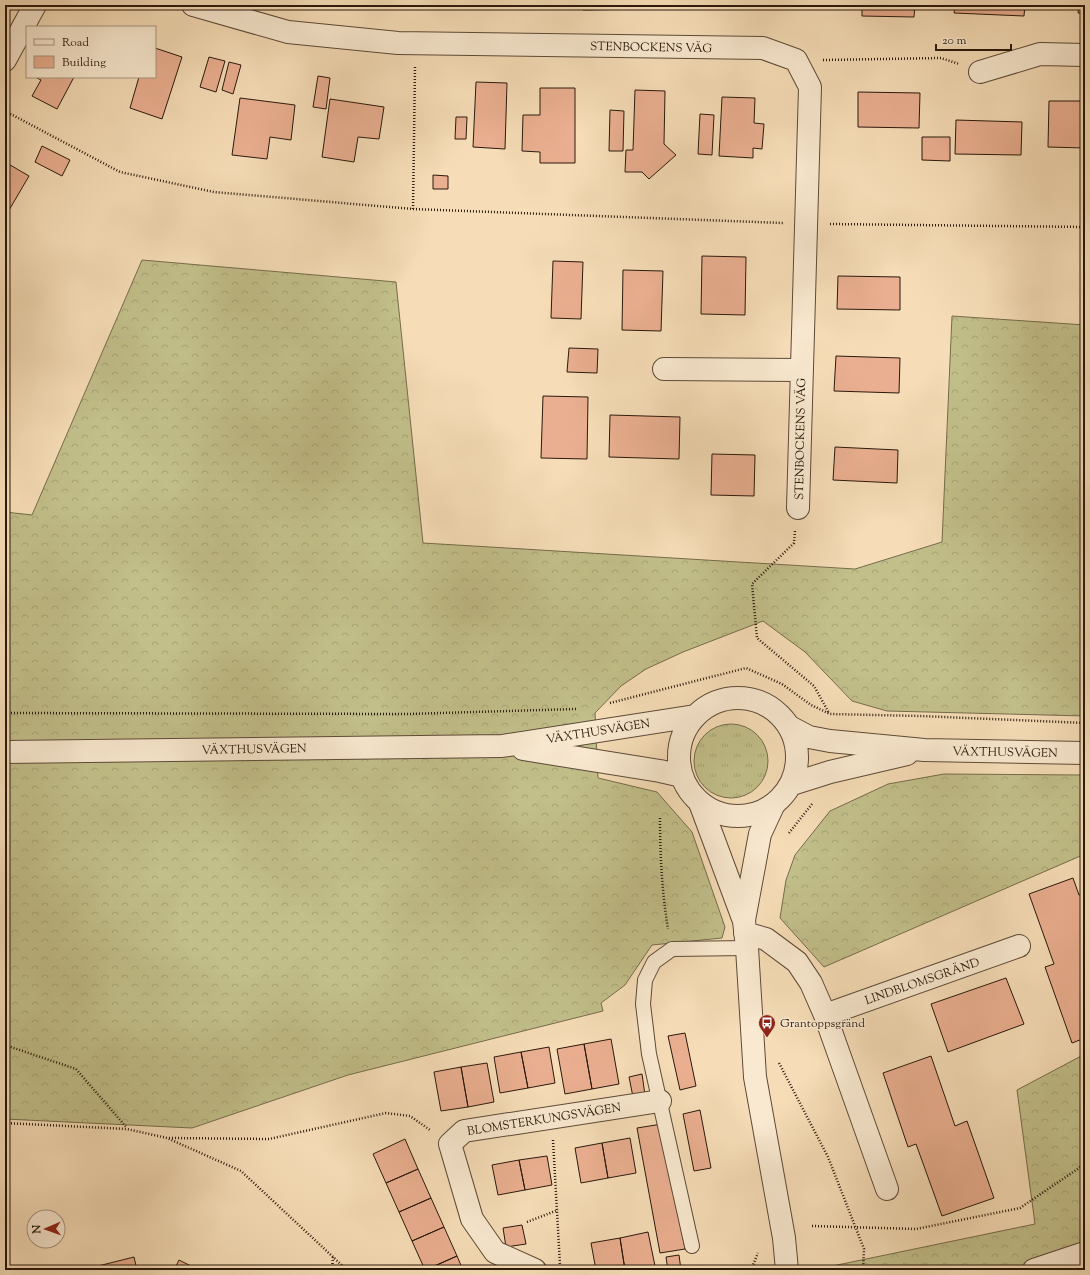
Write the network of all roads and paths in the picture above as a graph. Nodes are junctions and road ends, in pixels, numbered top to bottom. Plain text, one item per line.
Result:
1 (35, 5) edge
2 (206, 7) edge
3 (416, 43) junction
4 (1085, 55) edge
5 (5, 60) edge
6 (796, 60) junction
7 (980, 72) joint
8 (5, 111) edge
9 (413, 209) junction
10 (806, 224) junction
11 (1085, 227) edge
12 (664, 369) dead end
13 (802, 370) junction
14 (798, 508) joint
15 (607, 704) dead end
16 (577, 708) dead end
17 (5, 712) edge
18 (830, 714) junction
19 (694, 716) junction
20 (1085, 724) edge
21 (790, 727) junction
22 (502, 746) junction
23 (924, 750) junction
24 (5, 752) edge
25 (1085, 753) edge
26 (682, 776) junction
27 (792, 784) junction
28 (700, 803) junction
29 (813, 803) dead end
30 (773, 806) junction
31 (660, 818) dead end
32 (784, 838) dead end
33 (745, 934) junction
34 (1019, 946) dead end
35 (672, 949) junction
36 (825, 1015) junction
37 (5, 1045) edge
38 (777, 1059) dead end
39 (660, 1101) junction
40 (552, 1118) junction
41 (5, 1122) edge
42 (127, 1129) junction
43 (167, 1138) junction
44 (450, 1144) junction
45 (1085, 1164) edge
46 (887, 1189) dead end
47 (558, 1210) junction
48 (527, 1222) dead end
49 (812, 1226) dead end
50 (856, 1228) junction
51 (692, 1246) dead end
52 (758, 1253) dead end
53 (1085, 1254) edge
54 (333, 1256) junction
55 (332, 1270) edge
56 (347, 1270) edge
57 (535, 1270) edge
58 (560, 1270) edge
59 (751, 1270) edge
60 (787, 1270) edge
61 (863, 1270) edge
62 (1034, 1270) edge

1 - 5 street
2 - 3 street, STENBOCKENS VÄG
3 - 6 street, STENBOCKENS VÄG
3 - 9 path
4 - 7 street
6 - 7 path
6 - 10 street, STENBOCKENS VÄG
8 - 9 path
9 - 10 path
10 - 11 path
10 - 13 street, STENBOCKENS VÄG
12 - 13 street, STENBOCKENS VÄG
13 - 14 street, STENBOCKENS VÄG
14 - 18 path
15 - 18 path
16 - 17 path
18 - 20 path
19 - 21 street, VÄXTHUSVÄGEN
19 - 22 street, VÄXTHUSVÄGEN
19 - 26 street, VÄXTHUSVÄGEN
21 - 23 street, VÄXTHUSVÄGEN
21 - 27 street, VÄXTHUSVÄGEN
22 - 24 street, VÄXTHUSVÄGEN
22 - 26 street, VÄXTHUSVÄGEN
23 - 25 street, VÄXTHUSVÄGEN
23 - 27 street, VÄXTHUSVÄGEN
26 - 28 street, VÄXTHUSVÄGEN
27 - 30 street, VÄXTHUSVÄGEN
28 - 30 street, VÄXTHUSVÄGEN
28 - 33 street
29 - 32 path
30 - 33 street
31 - 35 path
33 - 35 lane
33 - 36 street
33 - 60 street
34 - 36 street, LINDBLOMSGRÄND
35 - 39 lane
36 - 46 street
37 - 42 path
38 - 50 path
39 - 40 street, BLOMSTERKUNGSVÄGEN
39 - 51 lane
40 - 44 street, BLOMSTERKUNGSVÄGEN
40 - 47 path
41 - 42 path
42 - 43 path
43 - 44 path
43 - 54 path
44 - 57 street
45 - 50 path
47 - 48 path
47 - 58 path
49 - 50 path
50 - 61 path
52 - 59 path
53 - 62 street
54 - 55 path
54 - 56 path

